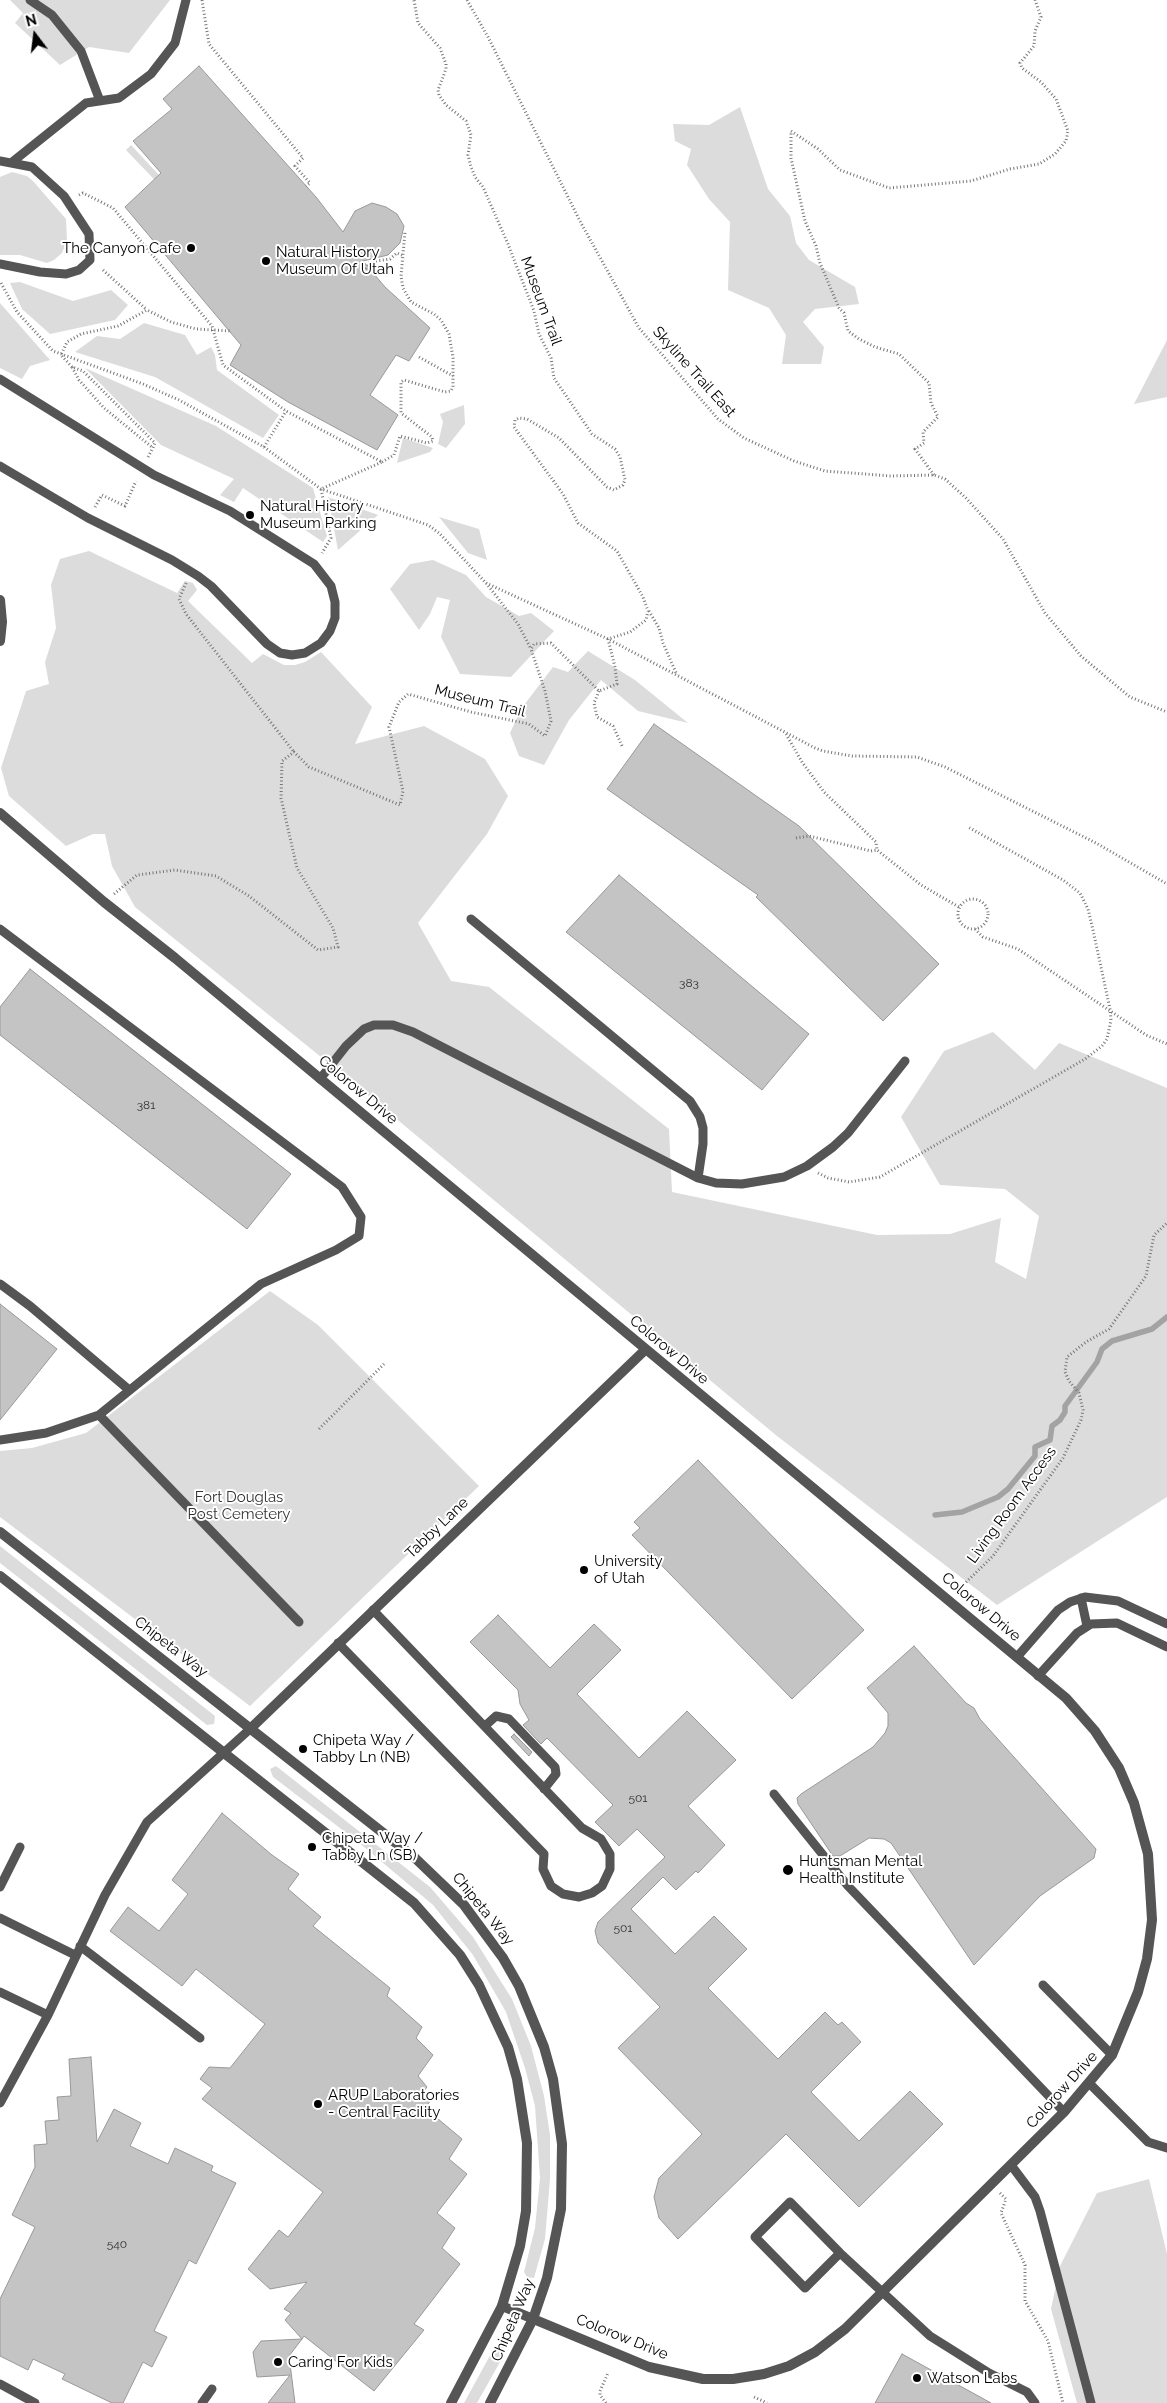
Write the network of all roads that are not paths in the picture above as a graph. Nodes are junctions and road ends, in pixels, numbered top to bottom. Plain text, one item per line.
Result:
1 (30, 0) edge
2 (186, 0) edge
3 (100, 101) junction
4 (0, 162) edge
5 (12, 163) junction
6 (0, 264) edge
7 (1, 381) edge
8 (0, 466) edge
9 (0, 600) edge
10 (0, 640) edge
11 (0, 813) edge
12 (471, 919) dead end
13 (0, 929) edge
14 (905, 1061) dead end
15 (320, 1078) junction
16 (698, 1178) junction
17 (0, 1284) edge
18 (645, 1350) junction
19 (128, 1389) junction
20 (99, 1415) junction
21 (0, 1440) edge
22 (0, 1532) edge
23 (0, 1576) edge
24 (1080, 1598) junction
25 (373, 1610) junction
26 (299, 1622) dead end
27 (1167, 1624) edge
28 (1087, 1626) junction
29 (338, 1643) junction
30 (1167, 1647) edge
31 (1017, 1657) junction
32 (1038, 1676) junction
33 (484, 1726) junction
34 (250, 1729) junction
35 (223, 1752) junction
36 (544, 1789) junction
37 (774, 1794) dead end
38 (20, 1847) dead end
39 (0, 1887) edge
40 (0, 1918) edge
41 (78, 1951) junction
42 (1043, 1985) dead end
43 (0, 1992) edge
44 (48, 2015) junction
45 (200, 2038) dead end
46 (1112, 2055) junction
47 (1090, 2084) junction
48 (0, 2103) edge
49 (1064, 2112) junction
50 (1167, 2148) edge
51 (1011, 2165) junction
52 (840, 2253) junction
53 (881, 2292) junction
54 (502, 2306) junction
55 (534, 2318) junction
56 (0, 2384) edge
57 (212, 2389) dead end
58 (34, 2403) edge
59 (202, 2403) edge
60 (451, 2403) edge
61 (490, 2403) edge
62 (1035, 2403) edge
63 (1091, 2403) edge

1 - 3 lane
2 - 3 lane
3 - 5 lane
4 - 5 lane
5 - 6 lane
7 - 8 lane
9 - 10 street
11 - 15 street, Colorow Drive
12 - 16 lane
13 - 19 lane
14 - 16 lane
15 - 16 lane
15 - 18 street, Colorow Drive
17 - 19 lane
18 - 25 street, Tabby Lane
18 - 31 street, Colorow Drive
19 - 20 lane
20 - 21 lane
20 - 26 lane
22 - 34 street, Chipeta Way
23 - 35 street, Chipeta Way
24 - 27 lane
24 - 28 lane
24 - 31 lane
25 - 29 street, Tabby Lane
25 - 33 lane
28 - 30 lane
28 - 32 lane
29 - 34 street, Tabby Lane
29 - 36 lane
31 - 32 street, Colorow Drive
32 - 46 street, Colorow Drive
33 - 36 lane
33 - 36 lane
34 - 35 lane
34 - 55 street, Chipeta Way
35 - 41 lane
35 - 54 street, Chipeta Way
37 - 49 lane
38 - 39 lane
40 - 41 lane
41 - 44 lane
41 - 45 lane
42 - 46 lane
43 - 44 lane
44 - 48 lane
46 - 47 street, Colorow Drive
47 - 49 street, Colorow Drive
47 - 50 lane
49 - 51 street, Colorow Drive
51 - 53 street, Colorow Drive
51 - 63 lane
52 - 52 lane
52 - 53 lane
53 - 55 street, Colorow Drive
53 - 62 lane
54 - 55 street, Colorow Drive
54 - 60 street, Chipeta Way
55 - 61 street, Chipeta Way
56 - 58 lane
57 - 59 lane

